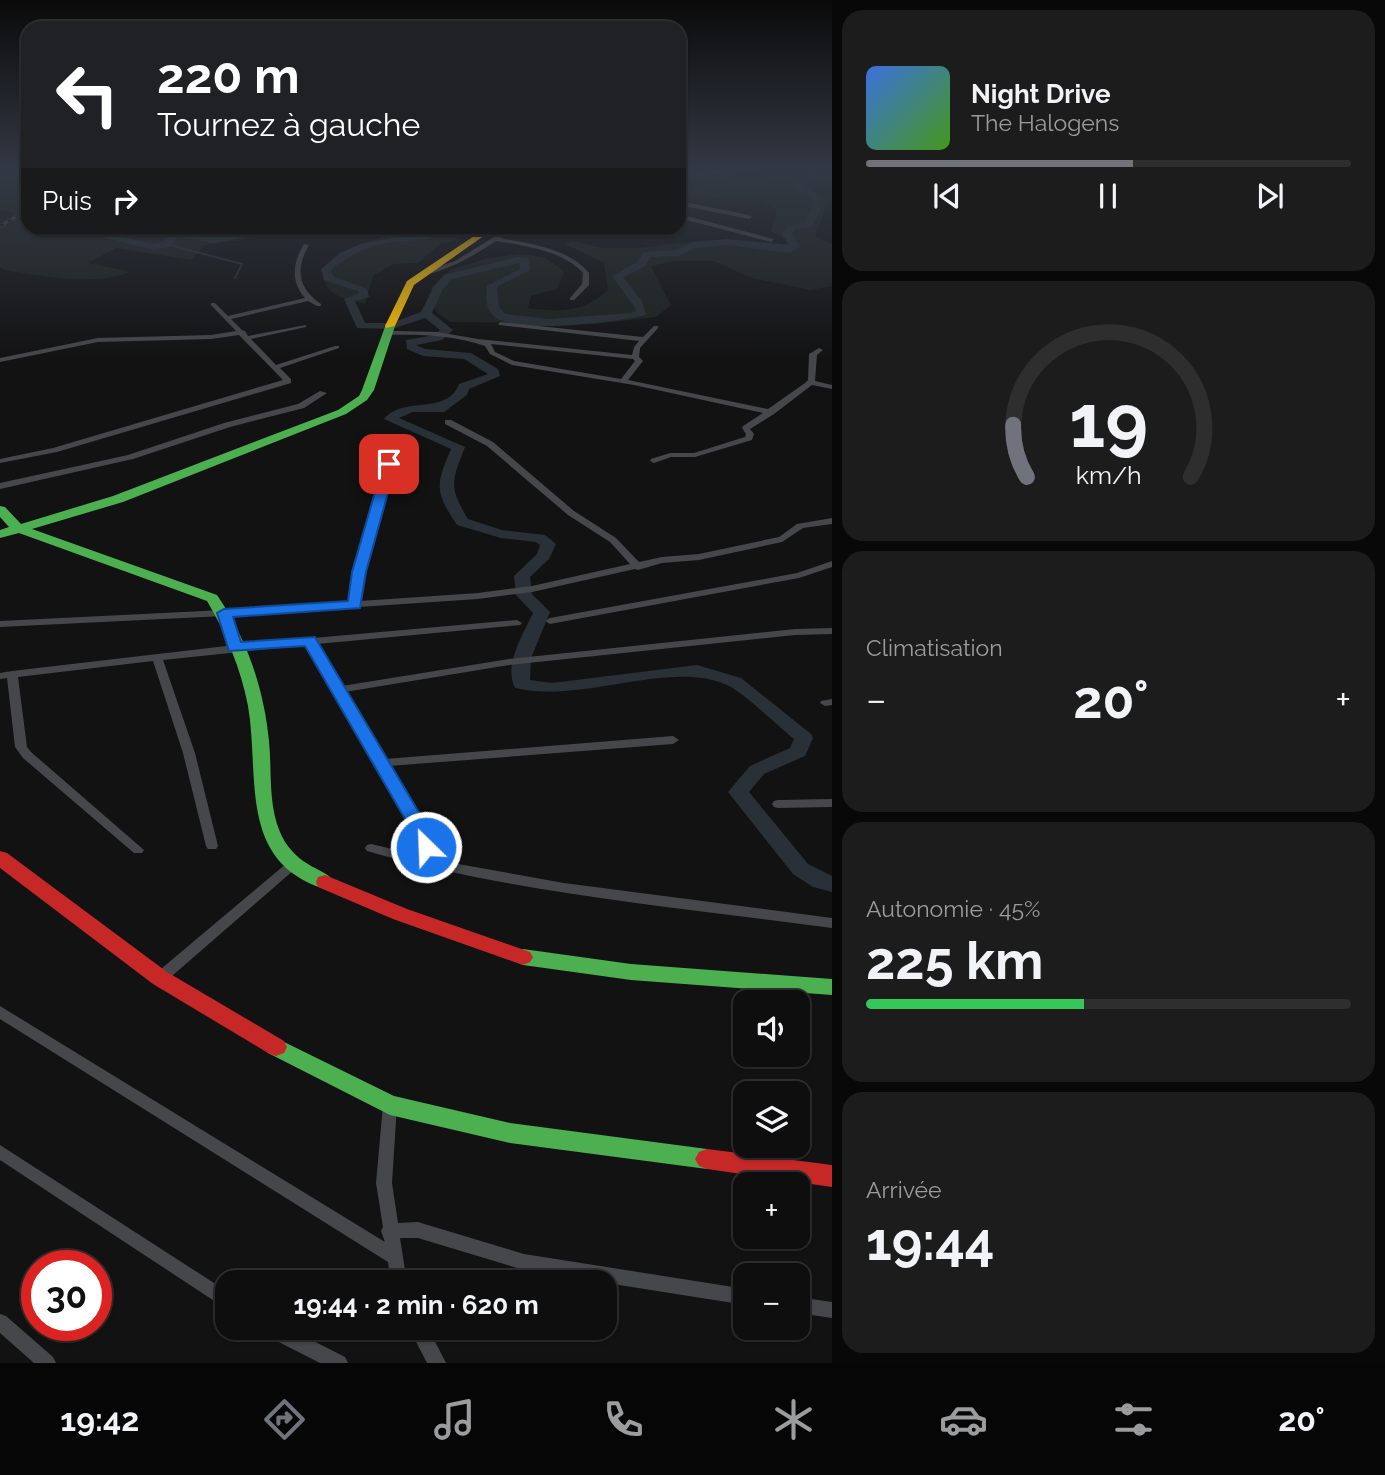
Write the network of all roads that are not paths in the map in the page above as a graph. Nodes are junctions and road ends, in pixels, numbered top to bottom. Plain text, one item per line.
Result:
1 (743, 233) edge
2 (489, 235) edge
3 (499, 235) edge
4 (771, 240) dead end
5 (306, 245) dead end
6 (308, 299) junction
7 (572, 299) dead end
8 (212, 304) dead end
9 (319, 304) dead end
10 (227, 318) junction
11 (501, 324) dead end
12 (304, 326) dead end
13 (656, 327) dead end
14 (388, 328) junction
15 (246, 335) junction
16 (644, 339) junction
17 (477, 341) junction
18 (337, 347) dead end
19 (819, 350) dead end
20 (635, 357) junction
21 (0, 359) edge
22 (274, 368) junction
23 (623, 381) junction
24 (810, 382) junction
25 (832, 387) edge
26 (323, 393) dead end
27 (771, 412) junction
28 (448, 422) dead end
29 (0, 461) edge
30 (654, 461) dead end
31 (389, 464) dead end
32 (0, 486) edge
33 (0, 510) edge
34 (832, 521) edge
35 (18, 528) junction
36 (0, 534) edge
37 (832, 564) edge
38 (638, 567) junction
39 (355, 605) junction
40 (224, 613) junction
41 (550, 621) dead end
42 (517, 623) dead end
43 (0, 624) edge
44 (832, 631) edge
45 (310, 641) junction
46 (234, 648) junction
47 (157, 657) junction
48 (6, 675) edge
49 (339, 690) junction
50 (673, 740) dead end
51 (382, 763) junction
52 (832, 803) edge
53 (778, 804) dead end
54 (212, 846) dead end
55 (371, 848) dead end
56 (138, 850) dead end
57 (0, 858) edge
58 (430, 862) junction
59 (291, 866) junction
60 (832, 923) edge
61 (160, 978) junction
62 (832, 987) edge
63 (0, 1012) edge
64 (390, 1105) junction
65 (0, 1152) edge
66 (832, 1177) edge
67 (389, 1231) junction
68 (392, 1256) junction
69 (396, 1270) edge
70 (215, 1293) edge
71 (733, 1295) edge
72 (810, 1307) edge
73 (832, 1310) edge
74 (0, 1322) edge
75 (293, 1340) edge
76 (425, 1340) edge
77 (47, 1363) edge
78 (339, 1363) edge
79 (437, 1363) edge

1 - 4 street
2 - 14 street
3 - 7 street
5 - 6 street
6 - 9 street
6 - 10 street
8 - 10 street
10 - 15 street
11 - 16 street
12 - 15 street
13 - 16 street
14 - 17 street
14 - 35 street
15 - 21 street
15 - 22 street
16 - 20 street
17 - 20 street
17 - 23 street
18 - 22 street
19 - 24 street
20 - 23 street
22 - 29 street
23 - 27 street
24 - 25 street
24 - 27 street
26 - 32 street
27 - 30 street
28 - 38 street
31 - 39 street
33 - 35 street
34 - 38 street
35 - 36 street
35 - 40 street
37 - 41 street
38 - 39 street
39 - 40 street
40 - 43 street
40 - 46 street
42 - 45 street
44 - 49 street
45 - 46 street
45 - 49 street
46 - 47 street
46 - 59 street
47 - 48 street
47 - 54 street
48 - 56 street
49 - 51 street
50 - 51 street
51 - 58 street
52 - 53 street
55 - 58 street
57 - 61 street
58 - 60 street
59 - 61 street
59 - 62 street
61 - 64 street
63 - 68 street
64 - 66 street
64 - 67 street
65 - 70 street
67 - 68 street
67 - 71 street
68 - 69 street
72 - 73 street
74 - 77 street
75 - 78 street
76 - 79 street

